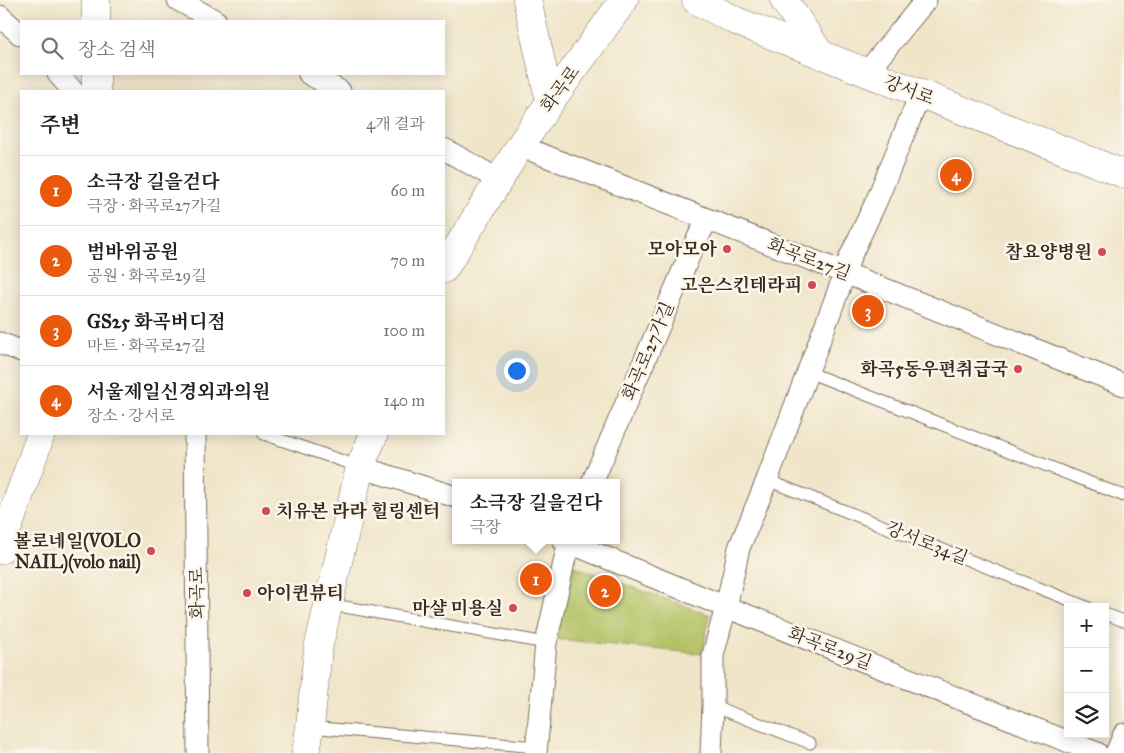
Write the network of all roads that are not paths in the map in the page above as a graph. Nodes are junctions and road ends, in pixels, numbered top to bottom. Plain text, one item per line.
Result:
1 (96, 0) edge
2 (178, 0) edge
3 (527, 0) edge
4 (624, 0) edge
5 (696, 0) edge
6 (784, 0) edge
7 (926, 0) edge
8 (0, 16) edge
9 (96, 20) edge
10 (214, 20) edge
11 (20, 34) edge
12 (821, 55) junction
13 (866, 73) junction
14 (59, 75) edge
15 (96, 75) edge
16 (311, 75) edge
17 (72, 90) edge
18 (96, 90) edge
19 (338, 90) edge
20 (920, 95) junction
21 (550, 102) junction
22 (520, 146) junction
23 (445, 150) edge
24 (1124, 174) edge
25 (499, 180) junction
26 (708, 220) junction
27 (445, 267) edge
28 (845, 273) junction
29 (0, 343) edge
30 (20, 351) edge
31 (808, 372) junction
32 (1124, 385) edge
33 (41, 435) edge
34 (195, 435) edge
35 (267, 435) edge
36 (374, 435) edge
37 (360, 466) junction
38 (594, 479) edge
39 (767, 480) junction
40 (452, 496) edge
41 (1124, 496) edge
42 (565, 544) edge
43 (573, 544) edge
44 (0, 550) edge
45 (1077, 603) edge
46 (328, 604) junction
47 (726, 607) junction
48 (1109, 615) edge
49 (1124, 621) edge
50 (546, 643) junction
51 (713, 706) junction
52 (1124, 734) edge
53 (308, 740) edge
54 (810, 743) dead end
55 (536, 750) edge
56 (184, 753) edge
57 (200, 753) edge
58 (711, 753) edge
59 (1097, 753) edge
60 (1116, 753) edge

1 - 9 main road
2 - 10 street
3 - 21 main road
4 - 21 main road, 화곡로
5 - 12 main road, 강서로
6 - 12 main road
7 - 13 street
8 - 11 street
12 - 13 main road, 강서로
13 - 20 main road, 강서로
14 - 17 street
15 - 18 main road
16 - 19 street
20 - 24 main road, 강서로
20 - 28 street
21 - 22 main road, 화곡로
22 - 25 main road, 화곡로
22 - 26 street, 화곡로27길
23 - 25 street
25 - 27 main road, 화곡로
26 - 28 street, 화곡로27길
26 - 38 street, 화곡로27가길
28 - 31 street
28 - 32 street, 화곡로27길
29 - 30 street
31 - 39 street
31 - 41 lane
33 - 44 main road
34 - 57 street, 화곡로
35 - 37 lane
36 - 37 main road
37 - 40 street
37 - 46 main road
39 - 45 lane, 강서로34길
39 - 47 street
42 - 50 street
43 - 47 street, 화곡로29길
46 - 50 lane
46 - 53 main road
47 - 51 street
47 - 59 street, 화곡로29길
48 - 49 lane
50 - 55 street
51 - 54 lane
51 - 58 street
52 - 60 street
53 - 55 lane
56 - 57 street, 화곡로

